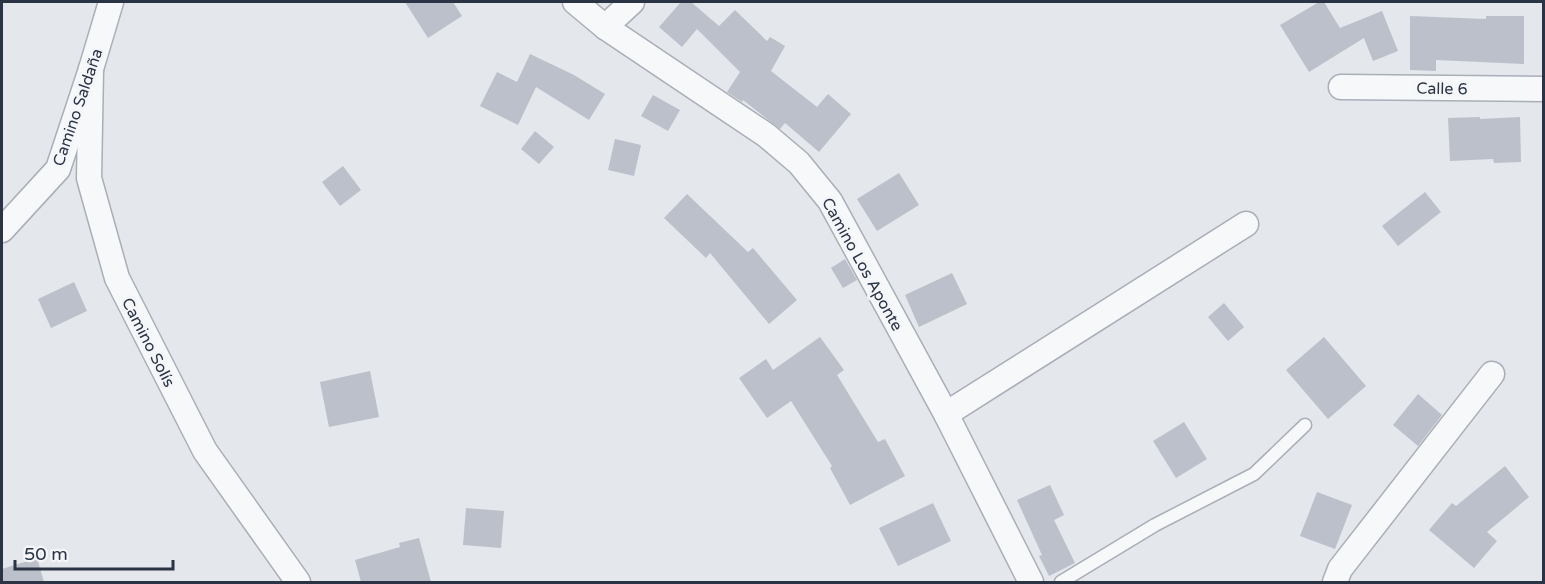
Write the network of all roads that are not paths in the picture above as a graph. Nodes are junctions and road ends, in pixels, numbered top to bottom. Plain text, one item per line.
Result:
1 (111, 2) edge
2 (575, 2) edge
3 (632, 2) edge
4 (605, 27) junction
5 (92, 69) junction
6 (1341, 87) dead end
7 (1544, 89) edge
8 (1246, 224) dead end
9 (2, 230) edge
10 (1492, 374) dead end
11 (946, 414) junction
12 (1305, 425) dead end
13 (298, 582) edge
14 (1031, 582) edge
15 (1061, 582) edge
16 (1335, 582) edge

1 - 5 street, Camino Saldaña
2 - 4 street, Camino Los Aponte
3 - 4 street
4 - 11 street, Camino Los Aponte
5 - 9 street, Camino Saldaña
5 - 13 street, Camino Solís
6 - 7 street, Calle 6
8 - 11 street
10 - 16 street
11 - 14 street, Camino Los Aponte
12 - 15 lane

